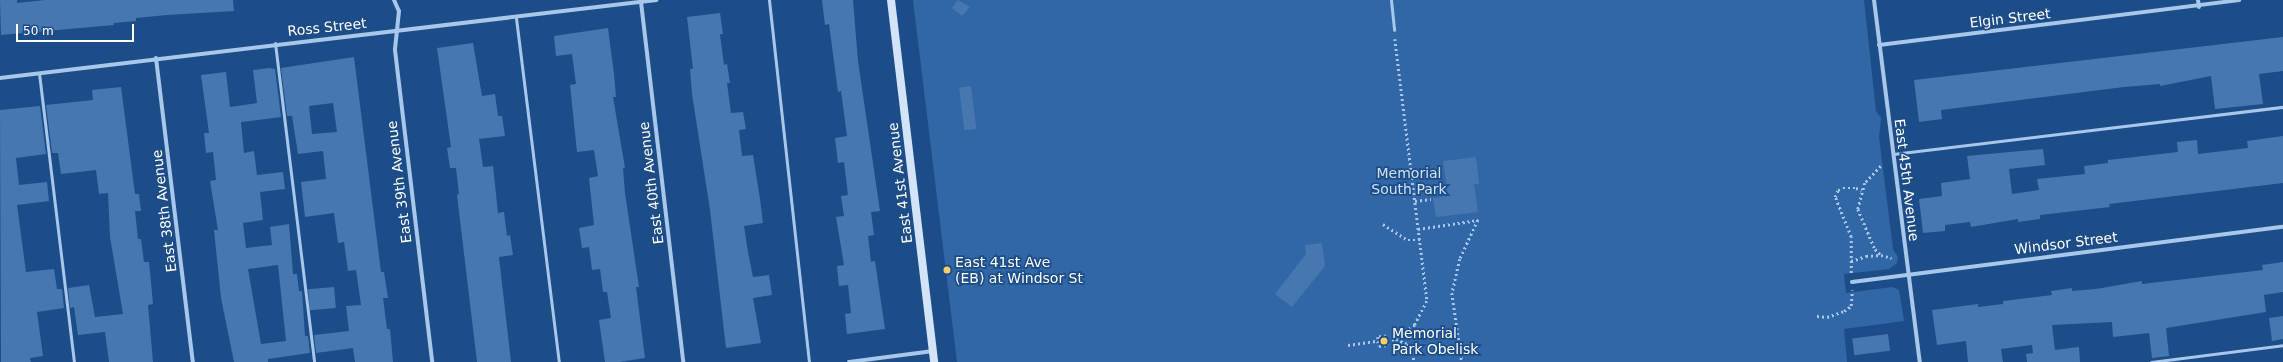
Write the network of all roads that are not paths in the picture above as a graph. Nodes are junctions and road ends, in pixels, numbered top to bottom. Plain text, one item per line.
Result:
1 (394, 0) edge
2 (656, 0) edge
3 (769, 0) edge
4 (891, 0) edge
5 (1391, 0) edge
6 (1874, 0) edge
7 (2198, 0) edge
8 (2239, 0) edge
9 (641, 2) junction
10 (2199, 7) junction
11 (516, 18) junction
12 (397, 30) junction
13 (1394, 30) road end
14 (275, 43) junction
15 (1879, 45) junction
16 (156, 58) junction
17 (39, 73) junction
18 (0, 78) edge
19 (2283, 107) edge
20 (1893, 154) junction
21 (2283, 227) edge
22 (1908, 274) junction
23 (1852, 282) road end
24 (2283, 345) edge
25 (933, 351) junction
26 (74, 362) edge
27 (193, 362) edge
28 (314, 362) edge
29 (432, 362) edge
30 (559, 362) edge
31 (683, 362) edge
32 (809, 362) edge
33 (849, 362) edge
34 (934, 362) edge
35 (1920, 362) edge
36 (2151, 362) edge

1 - 12 street, East 39th Avenue
2 - 9 street, Ross Street
3 - 32 lane
4 - 25 main road, East 41st Avenue
5 - 13 lane
6 - 15 street, East 45th Avenue
7 - 10 street
8 - 10 street, Elgin Street
9 - 11 street, Ross Street
9 - 31 street, East 40th Avenue
10 - 15 street, Elgin Street
11 - 12 street, Ross Street
11 - 30 lane
12 - 14 street, Ross Street
12 - 29 street, East 39th Avenue
14 - 16 street, Ross Street
14 - 28 lane
15 - 20 street, East 45th Avenue
16 - 17 street, Ross Street
16 - 27 street, East 38th Avenue
17 - 18 street, Ross Street
17 - 26 lane
19 - 20 lane
20 - 22 street, East 45th Avenue
21 - 22 street, Windsor Street
22 - 23 street, Windsor Street
22 - 35 street, East 45th Avenue
24 - 36 lane
25 - 33 street
25 - 34 main road, East 41st Avenue

